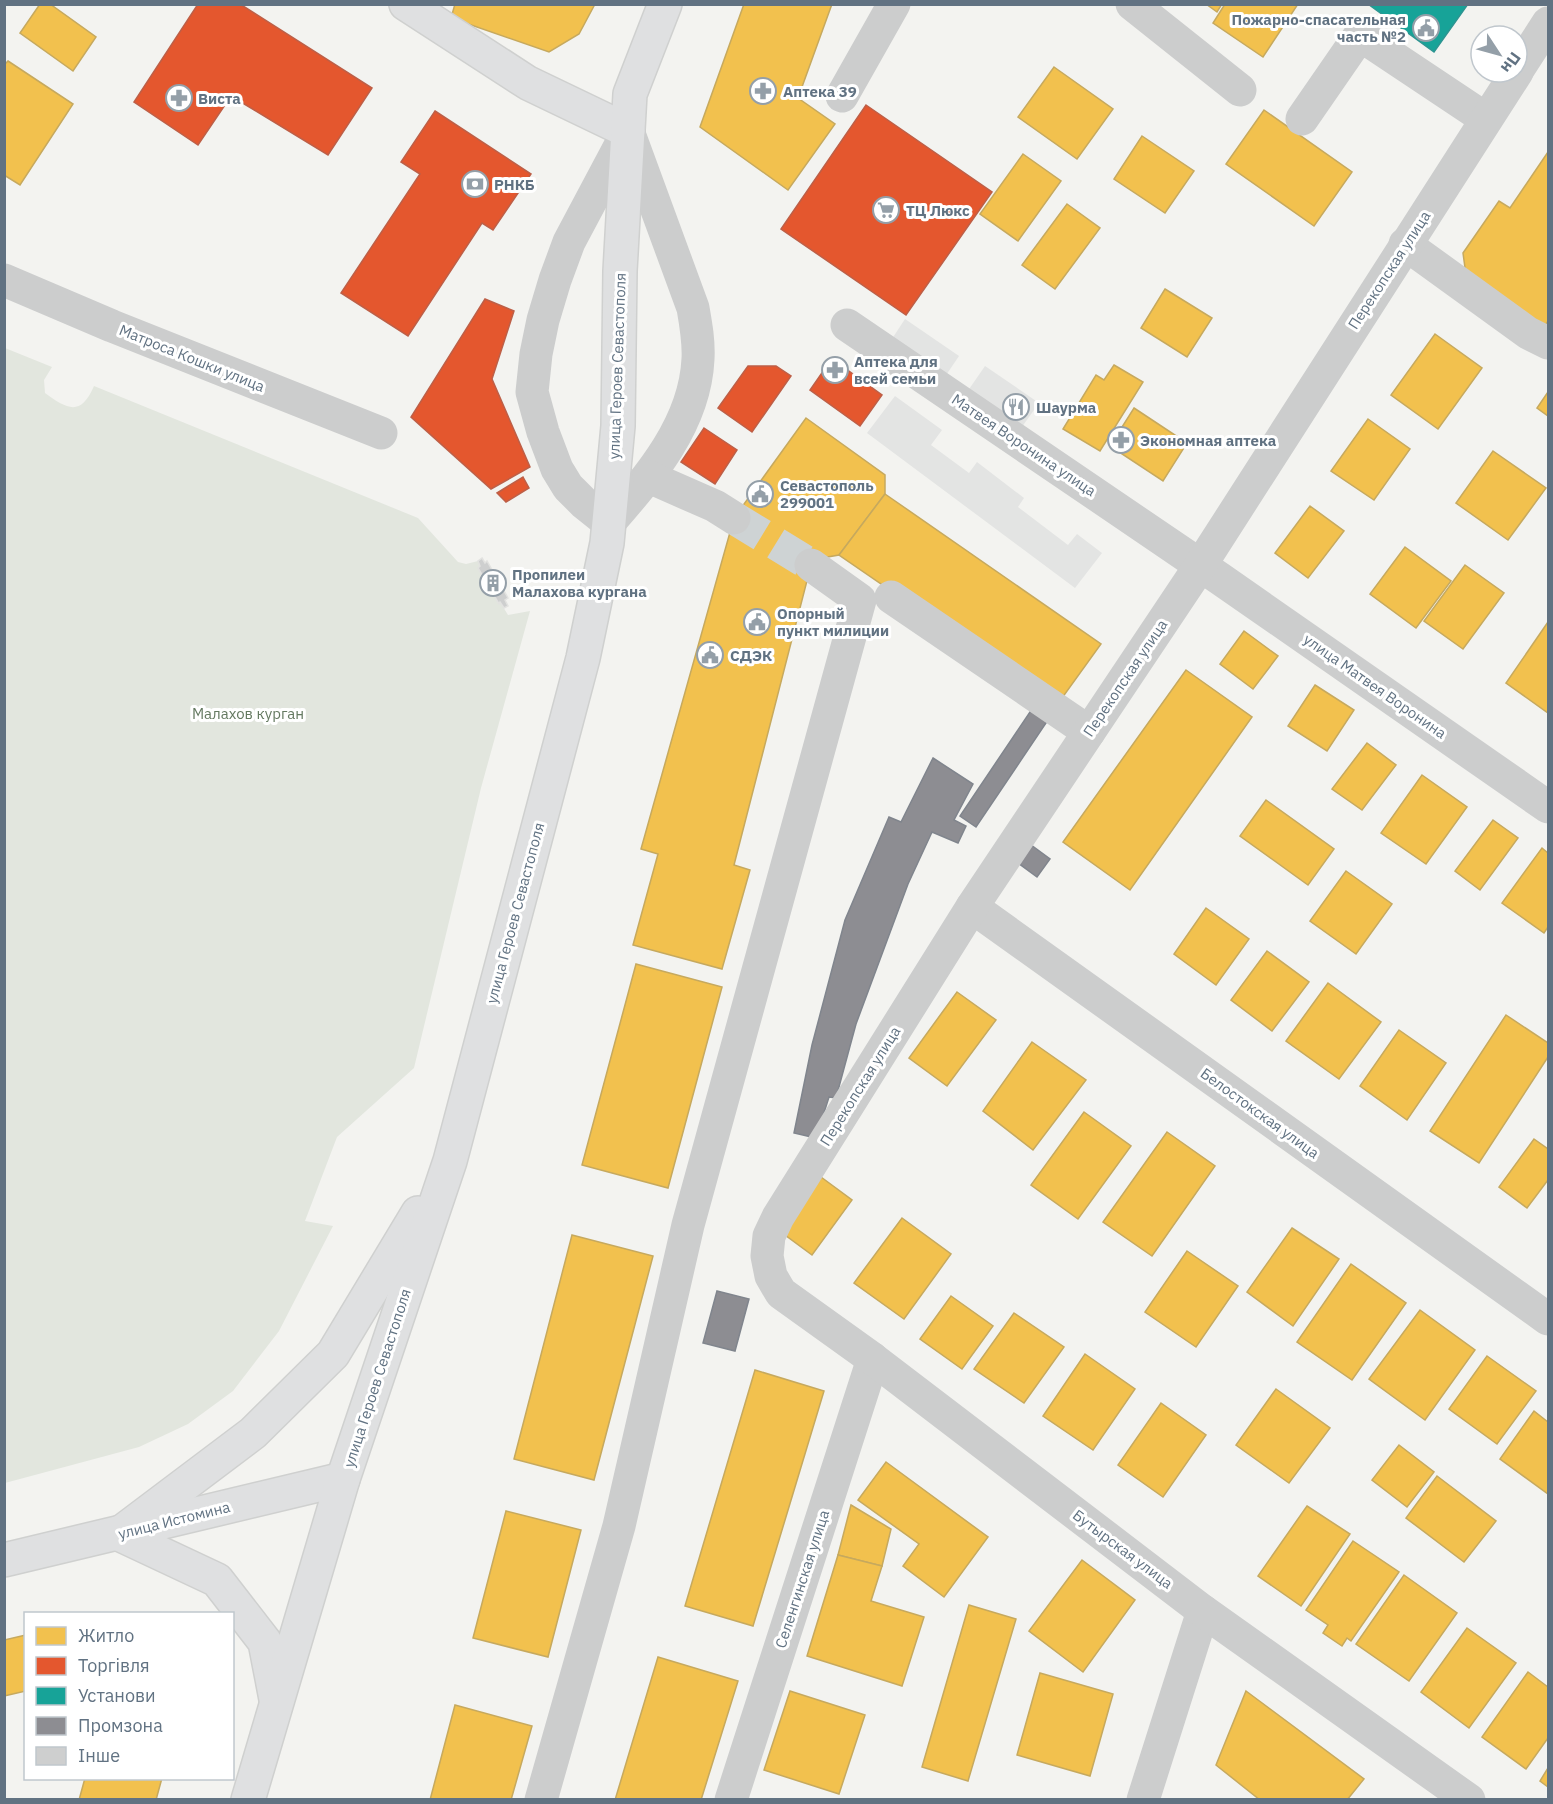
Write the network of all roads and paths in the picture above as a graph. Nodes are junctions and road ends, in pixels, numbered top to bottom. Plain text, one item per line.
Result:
1 (406, 4) edge
2 (665, 4) edge
3 (894, 4) edge
4 (1132, 4) edge
5 (1548, 23) edge
6 (1529, 53) edge
7 (1509, 84) edge
8 (1240, 90) dead end
9 (842, 96) dead end
10 (1302, 119) dead end
11 (1486, 119) junction
12 (628, 131) junction
13 (1406, 244) junction
14 (4, 280) edge
15 (847, 325) dead end
16 (1548, 343) edge
17 (381, 433) dead end
18 (649, 477) junction
19 (734, 518) tunnel mouth
20 (609, 523) junction
21 (811, 565) tunnel mouth
22 (1200, 566) junction
23 (891, 597) dead end
24 (1089, 732) junction
25 (1548, 807) edge
26 (972, 908) junction
27 (450, 1161) junction
28 (782, 1293) joint
29 (1548, 1319) edge
30 (873, 1359) junction
31 (343, 1479) junction
32 (119, 1534) junction
33 (4, 1560) edge
34 (1203, 1611) junction
35 (276, 1704) junction
36 (248, 1800) edge
37 (542, 1800) edge
38 (731, 1800) edge
39 (1143, 1800) edge
40 (1469, 1800) edge

1 - 12 main road
2 - 12 main road, улица Героев Севастополя
3 - 9 street
4 - 8 street
5 - 6 street, Перекопская улица
7 - 11 street, Перекопская улица
10 - 11 street
11 - 13 street, Перекопская улица
12 - 18 street
12 - 20 main road, улица Героев Севастополя
12 - 20 street
13 - 16 street
13 - 22 street, Перекопская улица
14 - 17 street, Матроса Кошки улица
15 - 22 street, Матвея Воронина улица
18 - 19 street
18 - 20 street
20 - 27 main road, улица Героев Севастополя
21 - 37 street
22 - 24 street, Перекопская улица
22 - 25 street, улица Матвея Воронина
23 - 24 street
24 - 26 street, Перекопская улица
26 - 28 street, Перекопская улица
26 - 29 street, Белостокская улица
27 - 31 main road, улица Героев Севастополя
27 - 32 main road
28 - 30 street, Бутырская улица
30 - 34 street, Бутырская улица
30 - 38 street, Селенгинская улица
31 - 32 main road, улица Истомина
31 - 35 main road, улица Героев Севастополя
32 - 33 main road, улица Истомина
32 - 35 main road
34 - 39 street
34 - 40 street, Бутырская улица
35 - 36 main road, улица Героев Севастополя

